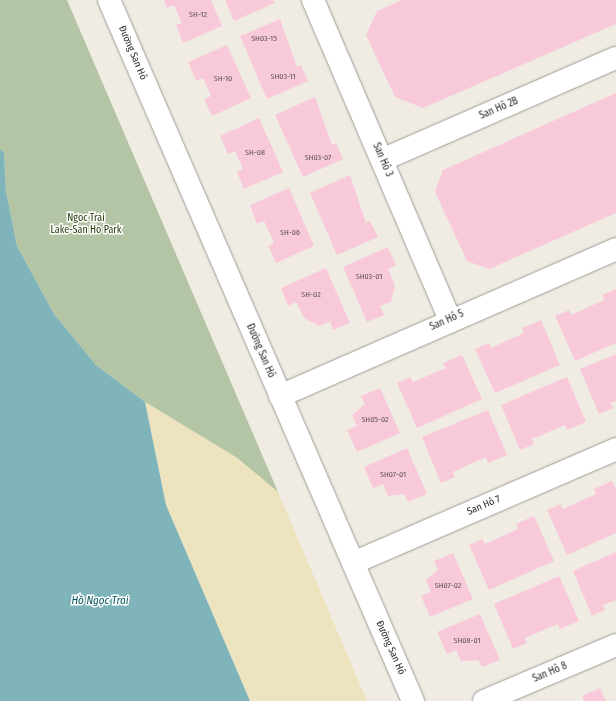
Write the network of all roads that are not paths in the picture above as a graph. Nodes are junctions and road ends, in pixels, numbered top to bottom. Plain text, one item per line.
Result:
1 (109, 0) edge
2 (318, 2) edge
3 (616, 58) edge
4 (382, 160) junction
5 (616, 249) edge
6 (450, 320) junction
7 (280, 396) junction
8 (616, 449) edge
9 (353, 563) junction
10 (616, 645) edge
11 (413, 701) edge
12 (484, 701) edge

1 - 7 street, Đường San Hô
2 - 4 street, San Hô 3
3 - 4 street, San Hô 2B
4 - 6 street, San Hô 3
5 - 6 street, San Hô 5
6 - 7 street, San Hô 5
7 - 9 street, Đường San Hô
8 - 9 street, San Hô 7
9 - 11 street, Đường San Hô
10 - 12 street, San Hô 8

